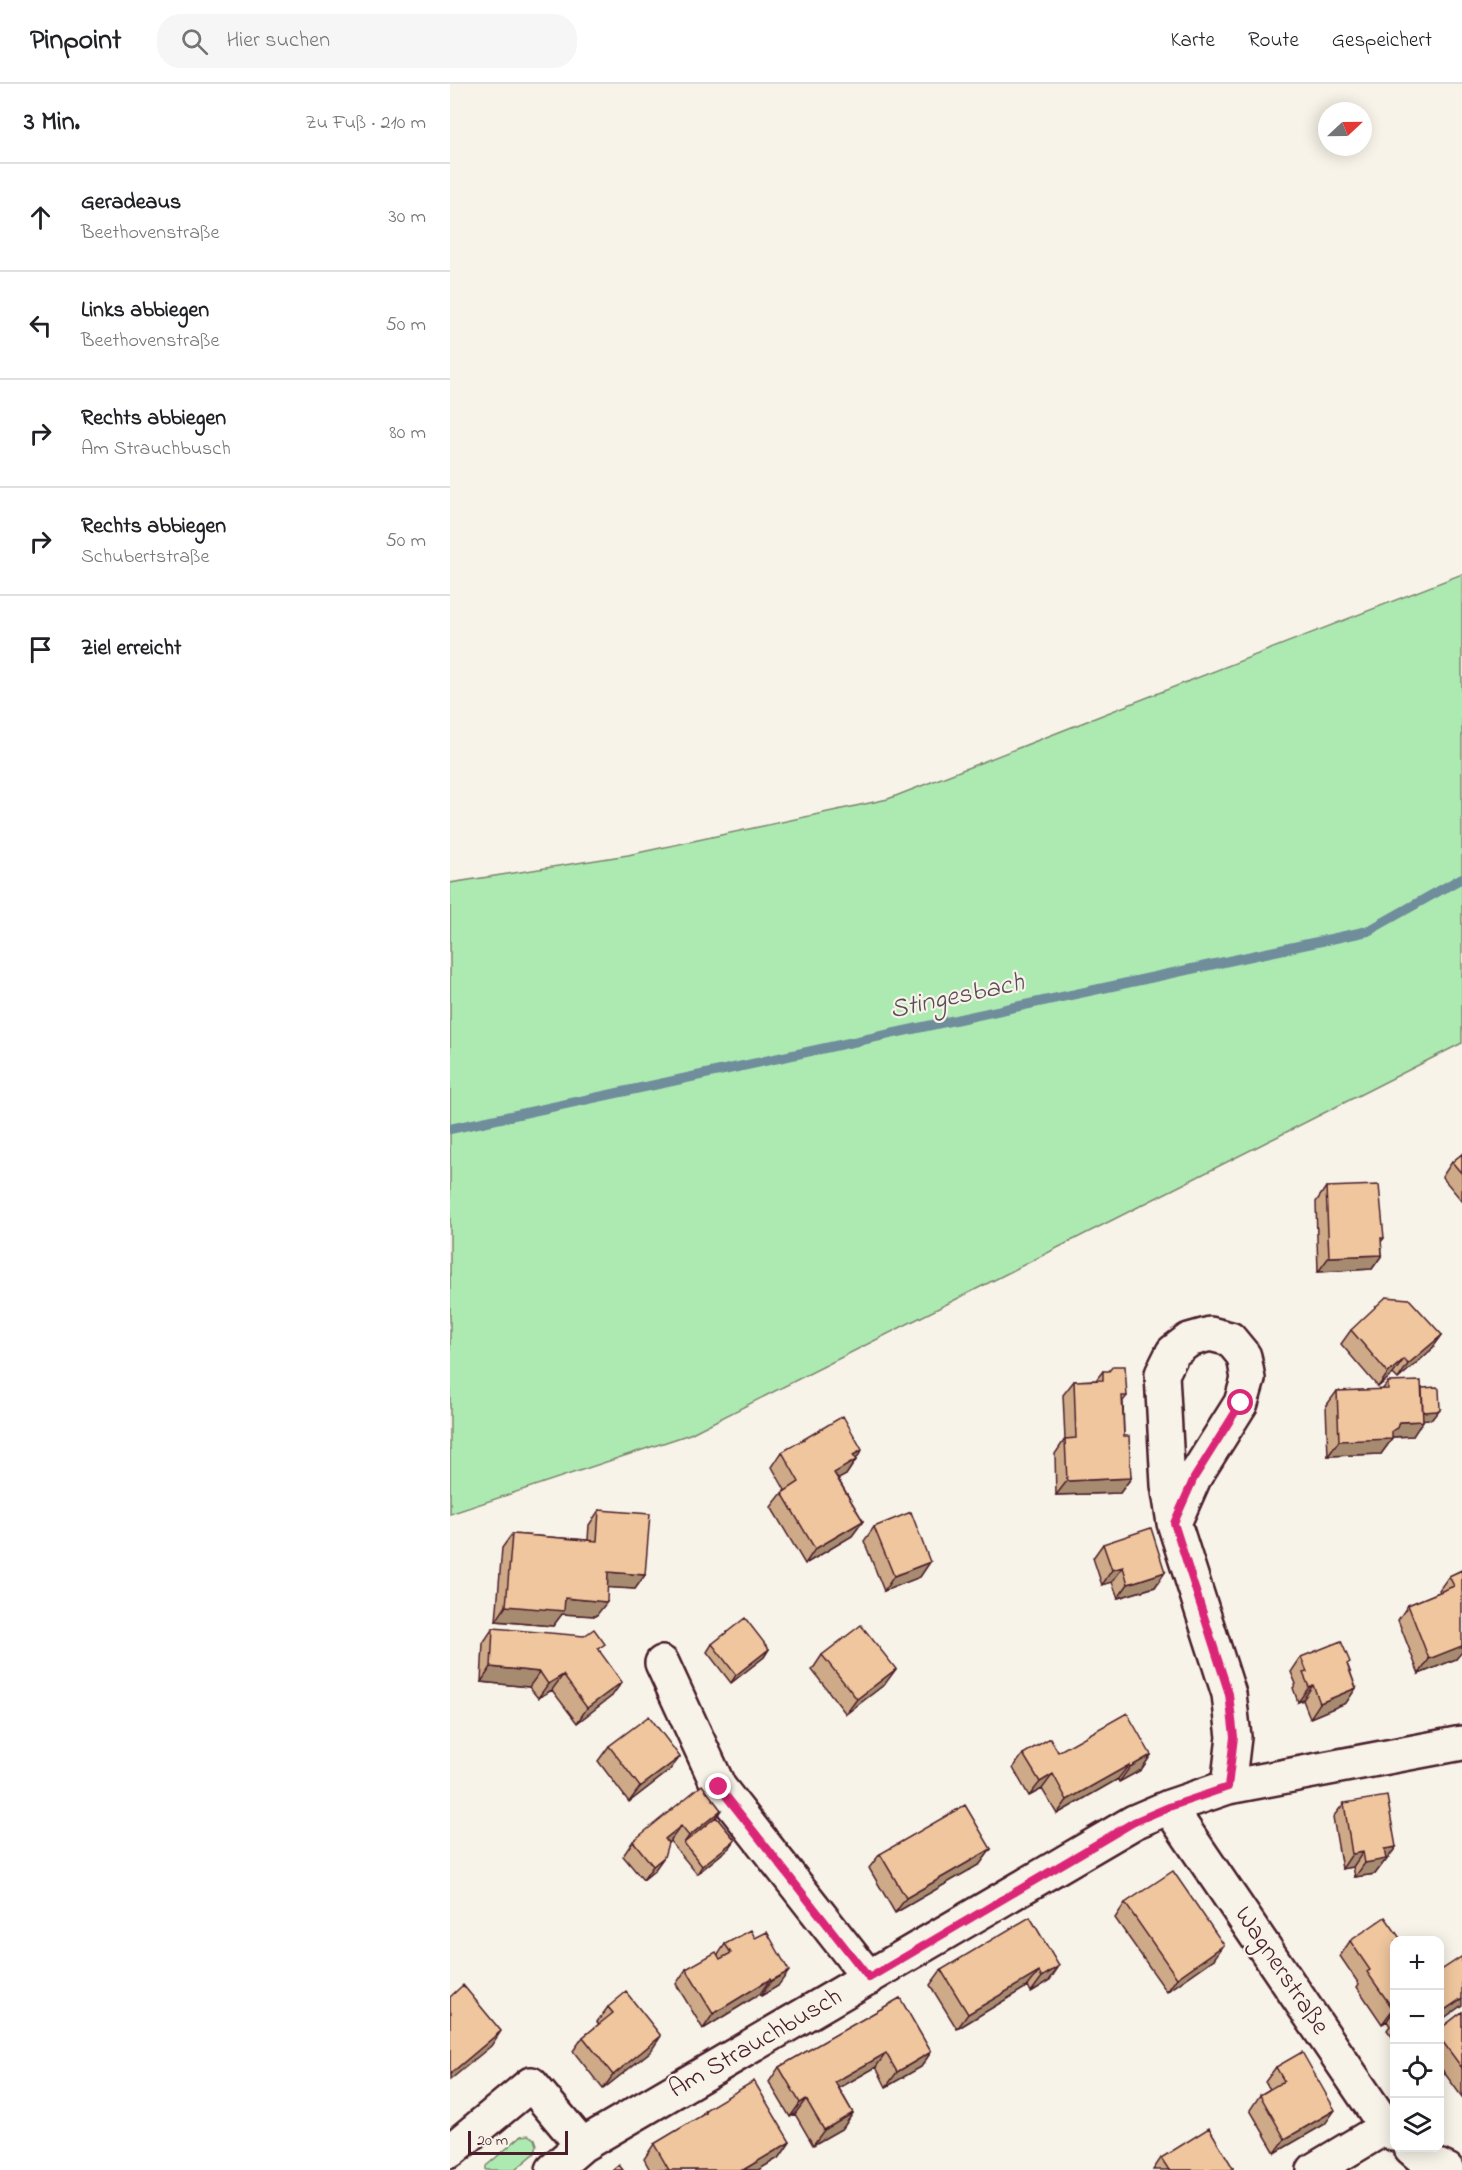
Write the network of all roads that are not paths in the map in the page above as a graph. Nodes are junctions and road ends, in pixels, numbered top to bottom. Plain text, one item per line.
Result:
1 (1174, 1523) junction
2 (662, 1663) dead end
3 (1462, 1743) edge
4 (1228, 1787) junction
5 (1169, 1807) junction
6 (869, 1978) junction
7 (1390, 2126) edge
8 (1390, 2139) edge
9 (582, 2145) junction
10 (450, 2151) edge
11 (1416, 2152) edge
12 (553, 2170) edge
13 (1314, 2170) edge
14 (1447, 2170) edge

1 - 1 street
1 - 4 street
2 - 6 street
3 - 4 street, Am Strauchbusch
4 - 5 street, Am Strauchbusch
5 - 6 street, Am Strauchbusch
5 - 7 street, Wagnerstraße
6 - 9 street, Am Strauchbusch
8 - 13 street
9 - 10 street
9 - 12 street, Am Strauchbusch
11 - 14 street, Wagnerstraße

